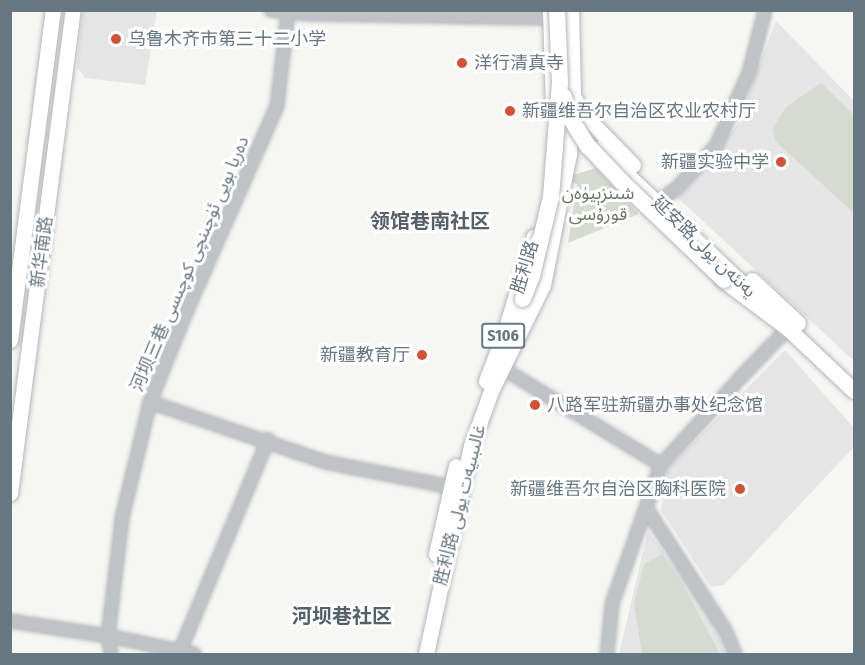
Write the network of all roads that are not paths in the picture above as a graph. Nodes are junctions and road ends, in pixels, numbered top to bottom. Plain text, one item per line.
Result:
1 (53, 10) edge
2 (73, 10) edge
3 (271, 10) edge
4 (571, 10) edge
5 (765, 10) edge
6 (288, 13) junction
7 (552, 13) edge
8 (560, 82) junction
9 (573, 96) junction
10 (553, 105) junction
11 (572, 124) junction
12 (662, 200) junction
13 (788, 328) junction
14 (504, 334) junction
15 (10, 340) edge
16 (502, 368) junction
17 (855, 377) edge
18 (855, 391) edge
19 (150, 402) junction
20 (268, 440) junction
21 (661, 465) junction
22 (451, 487) junction
23 (10, 493) edge
24 (646, 508) junction
25 (10, 621) edge
26 (108, 636) junction
27 (180, 651) junction
28 (111, 654) edge
29 (194, 654) edge
30 (416, 654) edge
31 (426, 654) edge
32 (607, 654) edge
33 (735, 654) edge

1 - 15 main road, 新华南路
2 - 23 main road, 新华南路
3 - 6 street
4 - 9 main road, 胜利路 غالىبىيەت يولى / S106
5 - 12 street
6 - 7 street
6 - 19 street, 河坝三巷 دەريا بويى ئۈچىنچى كوچىسى
7 - 8 highway, bridge
7 - 10 main road, 胜利路 / S106
8 - 13 highway, bridge
8 - 14 highway, bridge
9 - 11 main road, 胜利路 غالىبىيەت يولى / S106
9 - 12 main road
10 - 11 main road, 延安路يەنئەن يولى
10 - 14 main road, 胜利路 / S106
11 - 12 main road, 延安路يەنئەن يولى
11 - 16 main road, 胜利路 غالىبىيەت يولى / S106
12 - 13 main road, 延安路يەنئەن يولى
12 - 17 main road
13 - 18 main road, 延安路يەنئەن يولى
13 - 21 street
14 - 22 main road, 胜利路 / S106
16 - 21 street
16 - 31 main road, 胜利路 غالىبىيەت يولى / S106
19 - 20 street
19 - 26 street, 河坝三巷 دەريا بويى ئۈچىنچى كوچىسى
20 - 22 street
20 - 27 street
21 - 24 street
22 - 30 main road, 胜利路 / S106
24 - 32 street
24 - 33 street
25 - 26 street
26 - 27 street
26 - 28 street, 河坝三巷 دەريا بويى ئۈچىنچى كوچىسى
27 - 29 street

